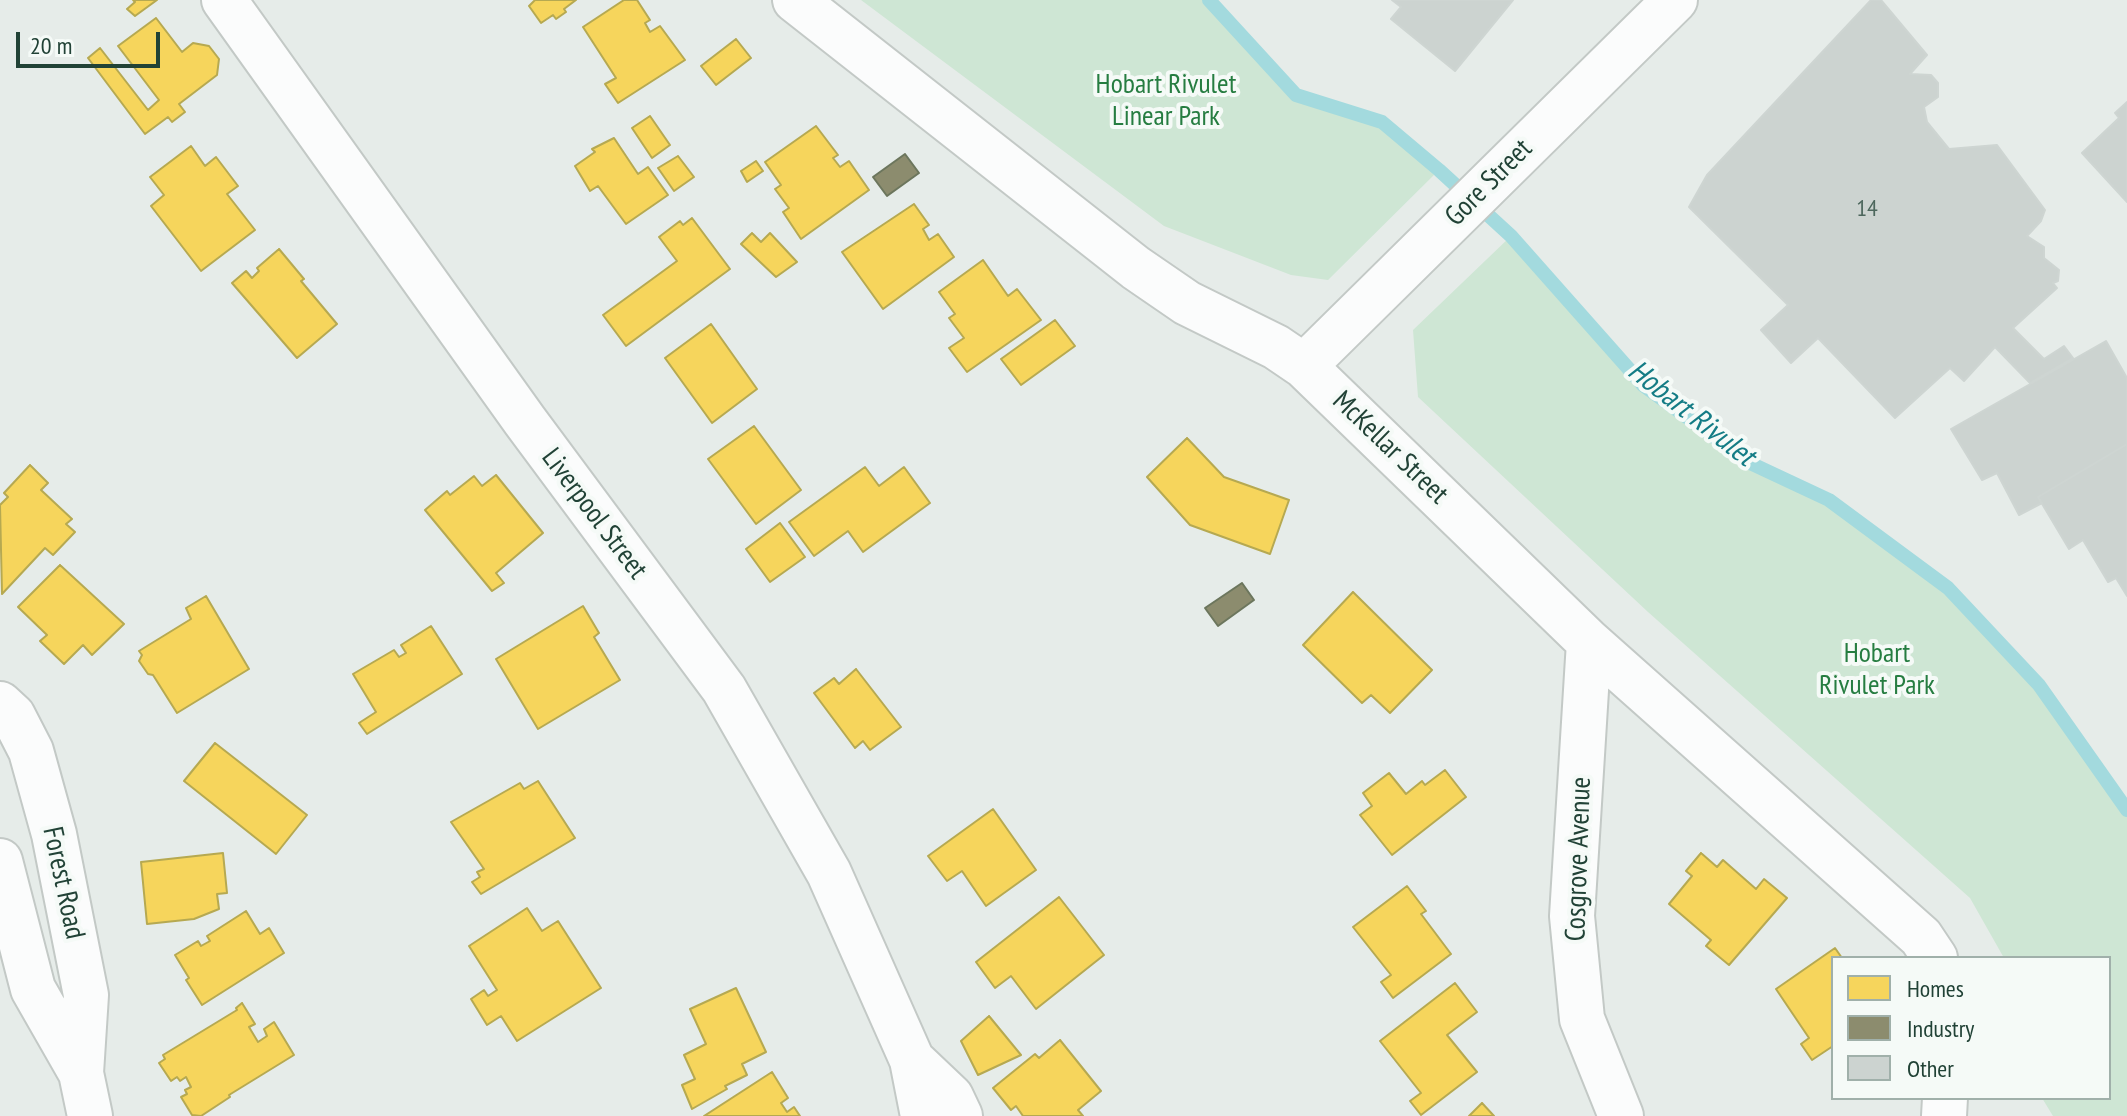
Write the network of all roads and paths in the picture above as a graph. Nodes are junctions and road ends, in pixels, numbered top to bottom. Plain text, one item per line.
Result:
1 (224, 0) edge
2 (795, 0) edge
3 (1675, 0) edge
4 (1304, 366) junction
5 (1589, 642) junction
6 (0, 704) edge
7 (0, 861) edge
8 (1934, 956) edge
9 (16, 999) edge
10 (912, 1060) junction
11 (81, 1073) junction
12 (90, 1116) edge
13 (923, 1116) edge
14 (960, 1116) edge
15 (1621, 1116) edge

1 - 10 street, Liverpool Street
2 - 4 street, McKellar Street
3 - 4 street, Gore Street
4 - 5 street, McKellar Street
5 - 8 street, McKellar Street
5 - 15 street, Cosgrove Avenue
6 - 11 street, Forest Road
7 - 9 street, Forest Road
9 - 11 street, Forest Road
10 - 13 street, Liverpool Street
10 - 14 street, Liverpool Street
11 - 12 street, Forest Road

